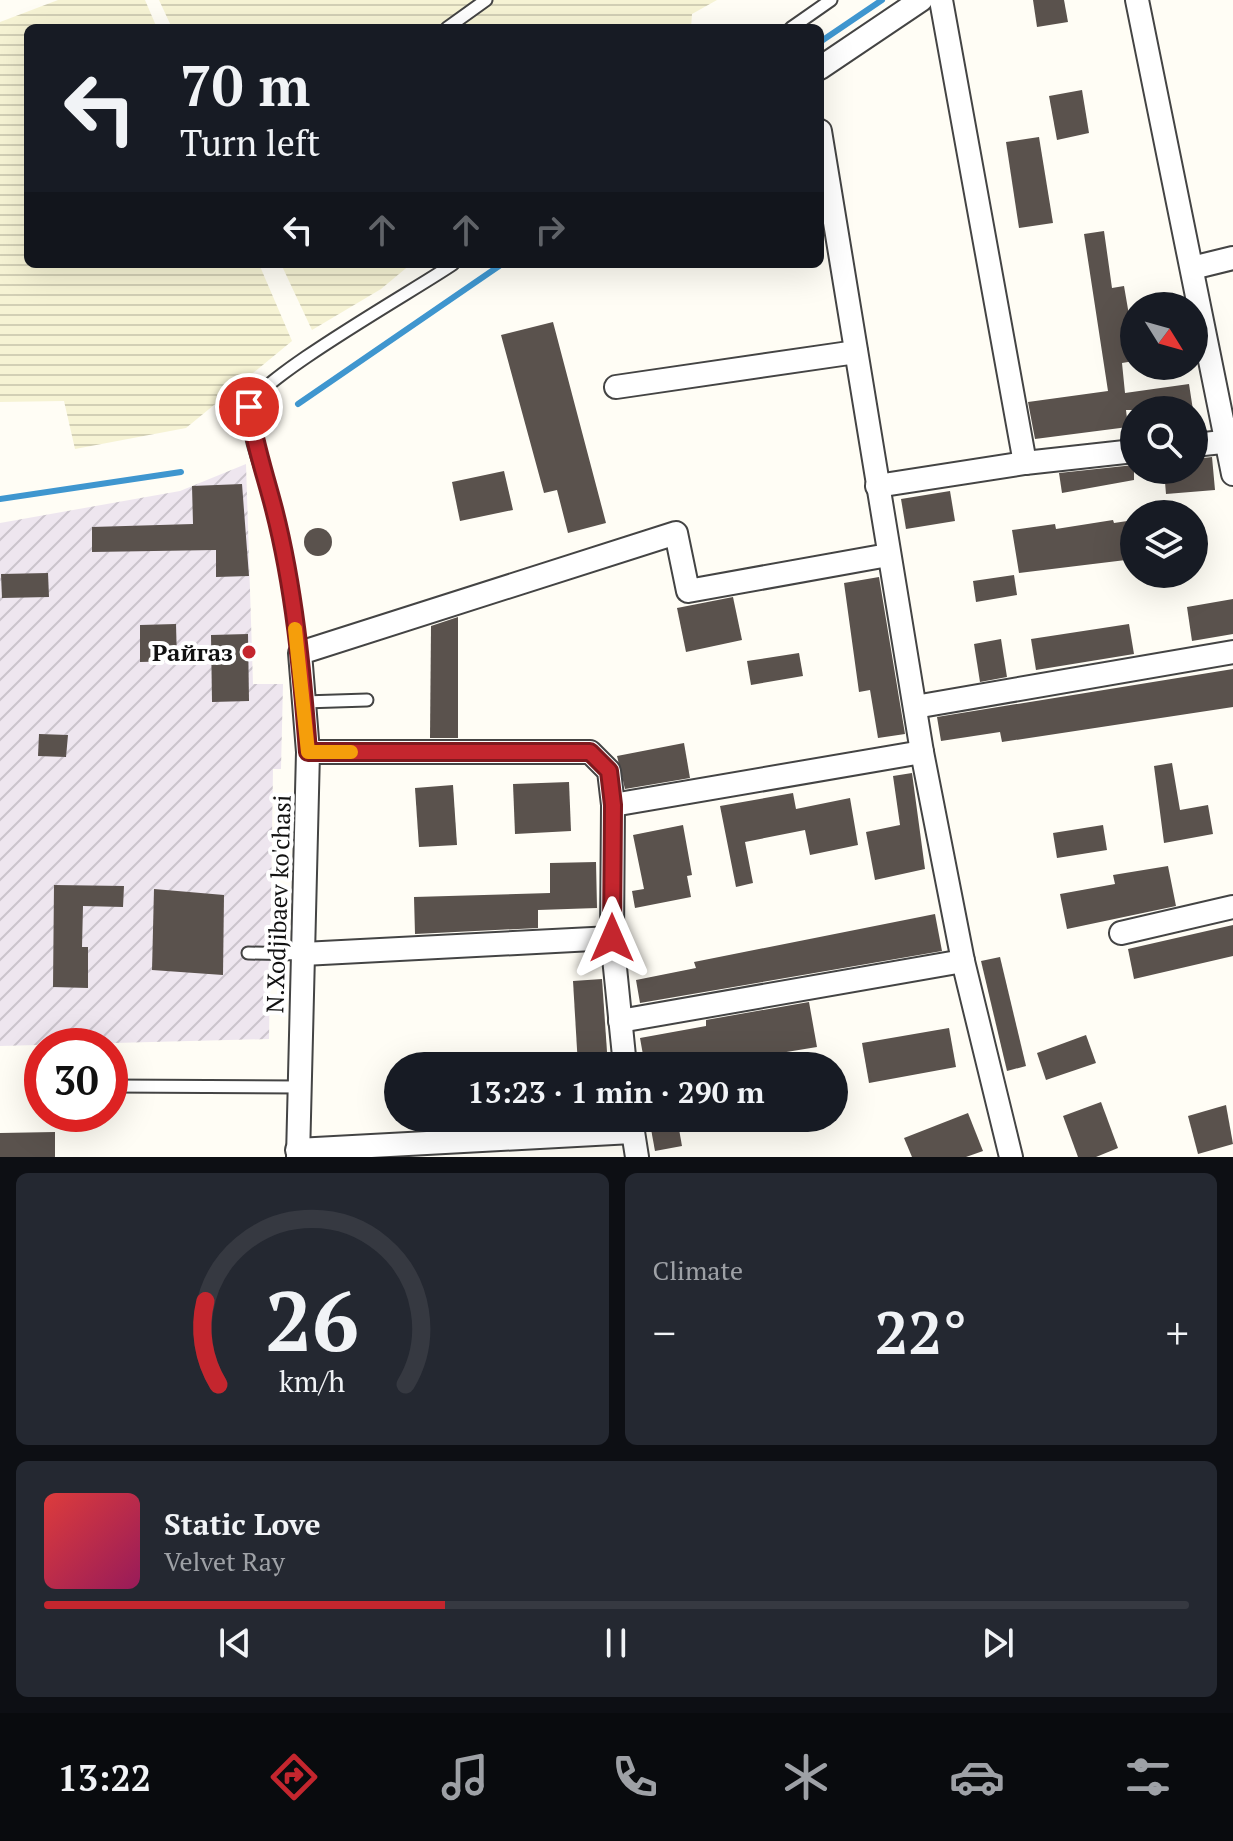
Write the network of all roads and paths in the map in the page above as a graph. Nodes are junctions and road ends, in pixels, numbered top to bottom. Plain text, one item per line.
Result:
1 (486, 0) edge
2 (921, 0) edge
3 (941, 0) edge
4 (1137, 0) edge
5 (826, 1) edge
6 (453, 24) edge
7 (796, 24) edge
8 (824, 65) edge
9 (824, 156) edge
10 (1233, 258) edge
11 (1192, 268) junction
12 (439, 269) edge
13 (856, 352) junction
14 (616, 387) dead end
15 (1230, 441) edge
16 (1208, 443) edge
17 (1120, 453) edge
18 (1025, 463) junction
19 (1233, 474) edge
20 (877, 486) junction
21 (888, 555) junction
22 (1233, 652) edge
23 (300, 653) junction
24 (367, 700) dead end
25 (304, 702) junction
26 (915, 707) junction
27 (308, 752) junction
28 (922, 752) junction
29 (613, 805) junction
30 (1233, 907) edge
31 (1121, 933) dead end
32 (612, 938) junction
33 (248, 953) dead end
34 (303, 954) junction
35 (963, 961) junction
36 (620, 1021) junction
37 (623, 1052) edge
38 (128, 1086) edge
39 (299, 1087) junction
40 (551, 1132) edge
41 (632, 1132) edge
42 (298, 1154) edge
43 (637, 1157) edge
44 (1011, 1157) edge

1 - 6 lane
2 - 8 street
3 - 18 street
4 - 11 street
5 - 7 lane
9 - 13 street
10 - 11 street
11 - 15 street
12 - 23 lane
13 - 14 street
13 - 20 street
15 - 16 street
15 - 19 street
17 - 18 street
18 - 20 street
20 - 21 street
21 - 23 street
21 - 26 street
22 - 26 street
23 - 25 street, N.Xodjibaev ko'chasi
24 - 25 lane
25 - 27 street, N.Xodjibaev ko'chasi
26 - 28 street
27 - 29 street
27 - 34 street, N.Xodjibaev ko'chasi
28 - 29 street
28 - 35 street
29 - 32 street
30 - 31 street
32 - 34 street
32 - 36 street
33 - 34 lane
34 - 39 street, N.Xodjibaev ko'chasi
35 - 36 street
35 - 44 street
36 - 37 street
38 - 39 lane
39 - 42 street, N.Xodjibaev ko'chasi
40 - 42 street
41 - 43 street

